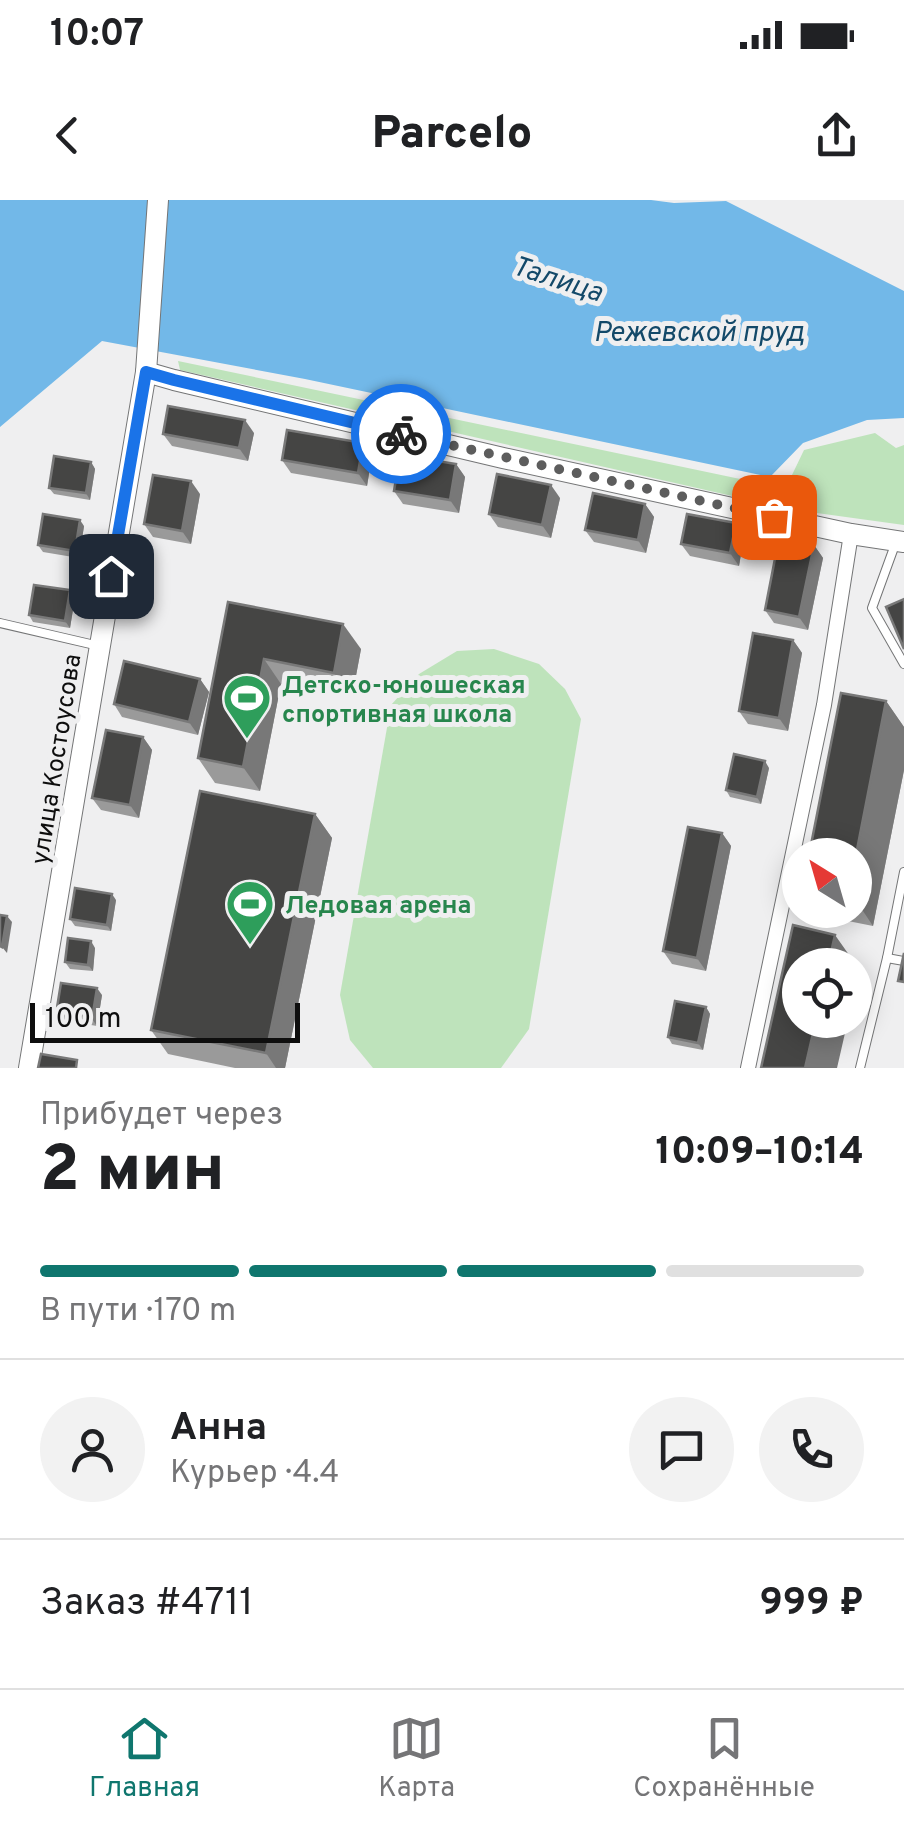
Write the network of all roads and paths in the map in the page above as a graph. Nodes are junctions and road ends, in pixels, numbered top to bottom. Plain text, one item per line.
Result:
1 (158, 200) edge
2 (146, 372) junction
3 (851, 534) junction
4 (900, 542) edge
5 (0, 623) edge
6 (99, 646) junction
7 (904, 664) edge
8 (904, 872) edge
9 (887, 958) junction
10 (904, 961) edge
11 (29, 1068) edge
12 (748, 1068) edge
13 (860, 1068) edge

1 - 2 main road, улица Костоусова
2 - 3 main road
2 - 6 main road, улица Костоусова
3 - 4 main road
3 - 12 street
4 - 7 lane
5 - 6 lane
6 - 11 main road, улица Костоусова
8 - 9 lane
9 - 10 lane
9 - 13 lane

